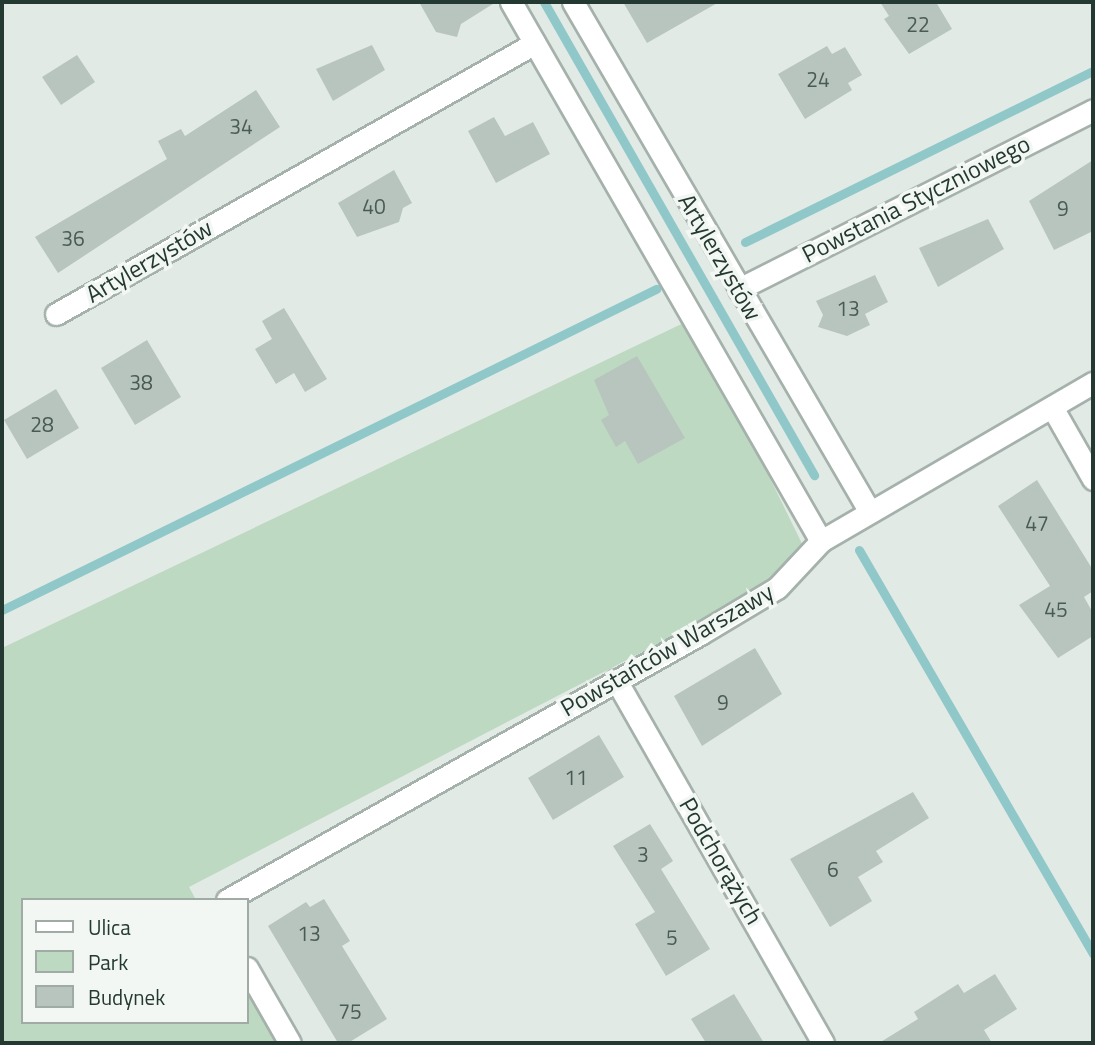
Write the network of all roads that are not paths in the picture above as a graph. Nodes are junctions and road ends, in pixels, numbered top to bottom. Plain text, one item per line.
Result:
1 (512, 2) edge
2 (573, 2) edge
3 (535, 43) junction
4 (1093, 110) edge
5 (738, 289) junction
6 (56, 314) dead end
7 (1093, 383) edge
8 (1052, 407) junction
9 (1093, 479) edge
10 (870, 512) junction
11 (821, 541) junction
12 (616, 680) junction
13 (231, 898) edge
14 (248, 970) edge
15 (290, 1043) edge
16 (823, 1043) edge

1 - 3 street, Artylerzystów
2 - 5 street, Artylerzystów
3 - 6 street, Artylerzystów
3 - 11 street, Artylerzystów
4 - 5 street, Powstania Styczniowego
5 - 10 street, Artylerzystów
7 - 8 street, Powstańców Warszawy
8 - 9 street
8 - 10 street, Powstańców Warszawy
10 - 11 street, Powstańców Warszawy
11 - 12 street, Powstańców Warszawy
12 - 13 street, Powstańców Warszawy
12 - 16 street, Podchorążych
14 - 15 street

